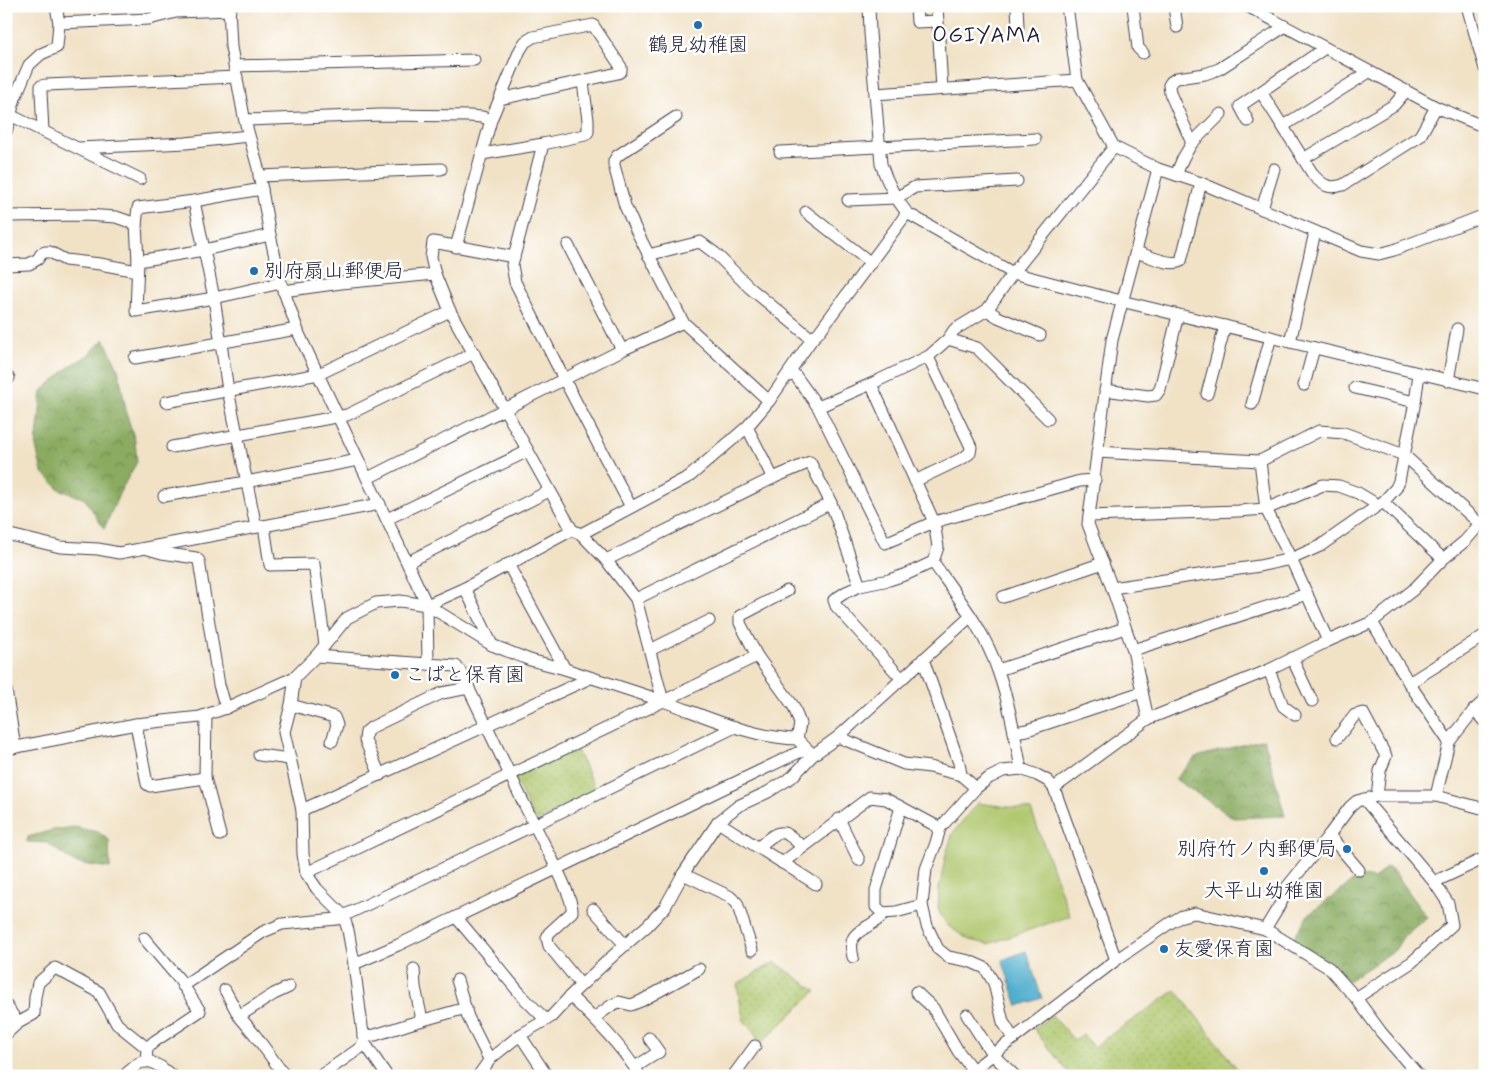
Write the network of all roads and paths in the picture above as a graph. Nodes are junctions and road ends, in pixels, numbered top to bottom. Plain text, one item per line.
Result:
1 (56, 6) edge
2 (868, 6) edge
3 (916, 6) edge
4 (937, 6) edge
5 (1017, 6) edge
6 (1067, 6) edge
7 (1133, 6) edge
8 (1174, 6) edge
9 (1247, 6) edge
10 (1467, 6) edge
11 (230, 8) edge
12 (938, 21) junction
13 (59, 23) junction
14 (1018, 26) dead end
15 (1284, 26) junction
16 (1177, 27) dead end
17 (1325, 48) junction
18 (1143, 53) dead end
19 (474, 60) dead end
20 (1485, 69) edge
21 (236, 71) junction
22 (1369, 72) junction
23 (1076, 80) junction
24 (583, 82) junction
25 (942, 89) junction
26 (1406, 91) junction
27 (1262, 92) junction
28 (874, 94) junction
29 (500, 98) junction
30 (1436, 107) junction
31 (9, 114) edge
32 (1221, 114) dead end
33 (676, 116) dead end
34 (245, 120) junction
35 (491, 120) junction
36 (1248, 121) dead end
37 (1283, 126) junction
38 (1485, 127) edge
39 (43, 131) junction
40 (6, 132) edge
41 (248, 136) junction
42 (1035, 139) dead end
43 (1192, 143) junction
44 (543, 144) junction
45 (1114, 146) junction
46 (79, 148) junction
47 (880, 148) junction
48 (780, 152) dead end
49 (482, 154) junction
50 (1303, 159) junction
51 (440, 169) dead end
52 (1158, 169) junction
53 (1274, 169) dead end
54 (1176, 175) junction
55 (259, 176) junction
56 (140, 179) dead end
57 (1017, 180) dead end
58 (1201, 183) junction
59 (262, 189) junction
60 (896, 198) junction
61 (848, 200) dead end
62 (194, 201) junction
63 (1262, 209) junction
64 (806, 212) dead end
65 (907, 213) junction
66 (1485, 215) edge
67 (6, 216) edge
68 (136, 224) junction
69 (1315, 232) junction
70 (270, 235) junction
71 (568, 245) dead end
72 (456, 246) junction
73 (204, 250) junction
74 (1136, 252) junction
75 (648, 255) junction
76 (514, 257) junction
77 (871, 263) junction
78 (6, 265) edge
79 (138, 266) junction
80 (1013, 273) junction
81 (436, 274) junction
82 (282, 287) junction
83 (214, 298) junction
84 (1121, 301) junction
85 (987, 310) junction
86 (450, 311) junction
87 (1178, 315) junction
88 (683, 322) junction
89 (1225, 326) junction
90 (297, 329) junction
91 (1458, 329) dead end
92 (1040, 335) dead end
93 (1271, 337) junction
94 (812, 339) junction
95 (948, 339) junction
96 (1290, 342) junction
97 (221, 343) junction
98 (1314, 348) junction
99 (622, 350) junction
100 (474, 353) junction
101 (928, 357) junction
102 (136, 358) dead end
103 (319, 374) junction
104 (1419, 374) junction
105 (786, 376) junction
106 (564, 380) junction
107 (1448, 381) junction
108 (871, 384) junction
109 (1304, 385) dead end
110 (1355, 388) dead end
111 (1485, 389) edge
112 (228, 390) junction
113 (1105, 390) junction
114 (1206, 394) dead end
115 (166, 402) dead end
116 (768, 402) junction
117 (1415, 402) junction
118 (1252, 404) dead end
119 (818, 407) junction
120 (505, 409) junction
121 (338, 417) junction
122 (1048, 419) dead end
123 (747, 427) junction
124 (237, 436) junction
125 (172, 447) dead end
126 (528, 450) junction
127 (1097, 452) junction
128 (1404, 455) junction
129 (358, 460) junction
130 (1260, 461) junction
131 (368, 478) junction
132 (773, 478) junction
133 (1095, 480) junction
134 (915, 481) junction
135 (246, 482) junction
136 (550, 491) junction
137 (164, 496) dead end
138 (1380, 503) junction
139 (380, 504) junction
140 (831, 504) junction
141 (632, 507) junction
142 (1266, 509) junction
143 (1090, 516) junction
144 (387, 519) junction
145 (934, 522) junction
146 (1482, 523) edge
147 (260, 527) junction
148 (577, 532) junction
149 (6, 534) edge
150 (146, 548) junction
151 (1291, 559) junction
152 (1443, 559) junction
153 (606, 560) junction
154 (408, 562) junction
155 (933, 562) junction
156 (508, 564) junction
157 (1103, 564) junction
158 (860, 586) junction
159 (465, 588) junction
160 (1112, 588) junction
161 (788, 591) dead end
162 (1307, 594) junction
163 (1003, 597) dead end
164 (636, 599) junction
165 (428, 605) junction
166 (971, 616) junction
167 (709, 621) dead end
168 (1372, 622) junction
169 (1125, 628) junction
170 (1485, 635) edge
171 (1328, 641) junction
172 (325, 645) junction
173 (492, 645) junction
174 (650, 650) junction
175 (1133, 650) junction
176 (316, 656) junction
177 (757, 656) junction
178 (1292, 658) junction
179 (923, 660) junction
180 (428, 664) junction
181 (565, 669) junction
182 (998, 670) junction
183 (1269, 670) junction
184 (295, 677) junction
185 (590, 678) junction
186 (902, 679) junction
187 (1409, 683) junction
188 (469, 688) junction
189 (6, 690) edge
190 (1142, 692) junction
191 (1485, 700) edge
192 (663, 701) junction
193 (1312, 701) dead end
194 (291, 705) junction
195 (226, 708) junction
196 (1474, 710) junction
197 (206, 715) junction
198 (1295, 715) dead end
199 (1148, 719) junction
200 (1485, 722) edge
201 (136, 724) junction
202 (488, 725) junction
203 (735, 727) junction
204 (1014, 732) junction
205 (838, 737) junction
206 (1337, 738) dead end
207 (797, 739) junction
208 (332, 741) dead end
209 (1449, 742) junction
210 (11, 748) edge
211 (811, 752) junction
212 (259, 755) dead end
213 (290, 759) junction
214 (1021, 769) junction
215 (380, 775) junction
216 (509, 775) junction
217 (961, 775) junction
218 (206, 778) junction
219 (976, 788) junction
220 (1054, 788) junction
221 (1377, 796) junction
222 (1436, 796) junction
223 (1364, 799) junction
224 (901, 807) junction
225 (1485, 809) edge
226 (302, 810) junction
227 (839, 819) junction
228 (718, 822) junction
229 (534, 825) junction
230 (940, 828) junction
231 (220, 835) dead end
232 (1329, 835) junction
233 (759, 848) junction
234 (802, 848) junction
235 (1485, 858) edge
236 (859, 860) dead end
237 (782, 863) junction
238 (557, 869) junction
239 (1359, 870) dead end
240 (306, 873) junction
241 (682, 874) junction
242 (1434, 882) junction
243 (816, 884) dead end
244 (922, 905) junction
245 (593, 909) dead end
246 (884, 913) junction
247 (343, 915) junction
248 (456, 917) junction
249 (1265, 929) junction
250 (144, 938) dead end
251 (625, 945) junction
252 (752, 950) dead end
253 (853, 957) dead end
254 (1116, 960) junction
255 (354, 964) junction
256 (414, 969) dead end
257 (699, 969) dead end
258 (457, 980) dead end
259 (581, 984) junction
260 (183, 986) junction
261 (289, 987) dead end
262 (225, 990) dead end
263 (916, 992) dead end
264 (570, 996) junction
265 (1356, 998) junction
266 (6, 1005) edge
267 (466, 1008) junction
268 (967, 1015) dead end
269 (239, 1016) junction
270 (594, 1018) junction
271 (422, 1020) junction
272 (546, 1020) junction
273 (18, 1023) junction
274 (6, 1034) edge
275 (520, 1035) junction
276 (650, 1038) dead end
277 (1013, 1038) junction
278 (364, 1039) junction
279 (755, 1046) dead end
280 (147, 1048) junction
281 (992, 1054) junction
282 (489, 1059) junction
283 (146, 1062) junction
284 (338, 1071) edge
285 (638, 1071) edge
286 (127, 1073) dead end
287 (968, 1073) edge
288 (172, 1076) edge
289 (285, 1076) edge
290 (320, 1076) edge
291 (387, 1076) edge
292 (478, 1076) edge
293 (547, 1076) edge
294 (733, 1076) edge
295 (1015, 1076) edge
296 (1419, 1076) edge

1 - 13 street
2 - 28 street
3 - 12 street
4 - 12 street
5 - 14 street
6 - 23 street
7 - 18 street
8 - 16 street
9 - 15 street
10 - 20 street
11 - 13 street
11 - 21 street
12 - 25 street
13 - 31 street
15 - 17 street
15 - 43 street
17 - 22 street
17 - 27 street
19 - 21 street
21 - 34 street
21 - 39 street
22 - 26 street
22 - 37 street
23 - 25 street
23 - 45 street
24 - 29 street
24 - 29 street
24 - 44 street
25 - 28 street
26 - 30 street
26 - 50 street
27 - 36 street
27 - 37 street
28 - 47 street
29 - 35 street
30 - 38 street
30 - 50 street
31 - 39 street
31 - 40 street
32 - 43 street
33 - 75 street
34 - 35 street
34 - 41 street
35 - 49 street
37 - 50 street
39 - 46 street
41 - 46 street
41 - 55 street
42 - 47 street
43 - 54 street
44 - 49 street
44 - 76 street
45 - 52 street
45 - 80 street
46 - 56 street
47 - 48 street
47 - 60 street
49 - 72 street
51 - 55 street
52 - 54 street
52 - 74 street
53 - 63 street
54 - 58 street
55 - 59 street
57 - 60 street
58 - 63 street
58 - 74 street
59 - 62 street
59 - 70 street
60 - 61 street
60 - 65 street
62 - 68 street
62 - 73 street
63 - 69 street
64 - 77 street
65 - 77 street
65 - 80 street
66 - 69 street
67 - 68 street
68 - 79 street
69 - 96 street
70 - 73 street
70 - 82 street
71 - 99 street
72 - 76 street
72 - 81 street
73 - 79 street
73 - 83 street
74 - 84 street
75 - 88 street
75 - 94 street
76 - 106 street
77 - 94 street
78 - 79 street
79 - 83 street
80 - 84 street
80 - 85 street
81 - 82 street
81 - 86 street
82 - 83 street
82 - 90 street
83 - 97 street
84 - 87 street
84 - 113 street
85 - 92 street
85 - 95 street
86 - 100 street
86 - 103 street
87 - 89 street
87 - 113 street
88 - 99 street
88 - 116 street
89 - 93 street
89 - 114 street
90 - 97 street
90 - 103 street
91 - 107 street
93 - 96 street
93 - 118 street
94 - 105 street
95 - 101 street
95 - 122 street
96 - 98 street
97 - 102 street
97 - 112 street
98 - 104 street
98 - 109 street
99 - 106 street
100 - 120 street
100 - 121 street
101 - 108 street
101 - 134 street
103 - 112 street
103 - 121 street
104 - 107 street
104 - 117 street
105 - 116 street
105 - 119 street
106 - 120 street
106 - 141 street
107 - 111 street
108 - 119 street
108 - 134 street
110 - 117 street
112 - 115 street
112 - 124 street
113 - 127 street
116 - 123 street
117 - 128 street
119 - 145 street
120 - 126 street
120 - 131 street
121 - 124 street
121 - 129 street
123 - 132 street
123 - 141 street
124 - 125 street
124 - 135 street
126 - 136 street
126 - 144 street
127 - 130 street
127 - 133 street
128 - 130 street
128 - 138 street
128 - 146 street
129 - 131 street
129 - 135 street
130 - 142 street
131 - 139 street
132 - 140 street
132 - 153 street
133 - 143 street
133 - 145 street
134 - 145 street
135 - 137 street
135 - 147 street
136 - 148 street
136 - 154 street
138 - 142 street
138 - 151 street
138 - 152 street
139 - 144 street
139 - 147 street
140 - 158 street
140 - 164 street
141 - 148 street
142 - 143 street
142 - 151 street
143 - 157 street
144 - 154 street
145 - 155 street
146 - 152 street
147 - 150 street
147 - 172 street
148 - 153 street
148 - 156 street
149 - 150 street
150 - 195 street
151 - 160 street
151 - 162 street
152 - 168 street
153 - 164 street
154 - 165 street
155 - 158 street
155 - 166 street
156 - 159 street
156 - 181 street
157 - 160 street
157 - 163 street
158 - 186 street
159 - 165 street
159 - 173 street
160 - 169 street
161 - 177 street
162 - 171 street
162 - 175 street
164 - 174 street
165 - 172 street
165 - 173 street
165 - 180 street
166 - 179 street
166 - 182 street
167 - 174 street
168 - 171 street
168 - 187 street
169 - 175 street
169 - 182 street
170 - 187 street
171 - 178 street
172 - 176 street
173 - 181 street
174 - 192 street
175 - 190 street
176 - 180 street
176 - 184 street
177 - 192 street
177 - 207 street
178 - 183 street
178 - 193 street
179 - 186 street
179 - 217 street
180 - 188 street
181 - 185 street
182 - 204 street
183 - 198 street
183 - 199 street
184 - 194 street
184 - 195 street
185 - 192 street
185 - 202 street
186 - 205 street
187 - 209 street
188 - 202 street
188 - 215 street
189 - 210 street
190 - 199 street
190 - 204 street
191 - 196 street
192 - 203 street
192 - 216 street
194 - 208 street
194 - 213 street
195 - 197 street
196 - 200 street
196 - 209 street
197 - 201 street
197 - 218 street
199 - 220 street
201 - 210 street
201 - 218 street
202 - 215 street
202 - 216 street
203 - 207 street
203 - 229 street
204 - 214 street
205 - 211 street
205 - 217 street
206 - 221 street
207 - 211 street
209 - 222 street
211 - 228 street
211 - 238 street
212 - 213 street
213 - 226 street
214 - 219 street
214 - 220 street
215 - 226 street
216 - 229 street
216 - 240 street
217 - 219 street
218 - 231 street
219 - 230 street
220 - 254 street
221 - 222 street
221 - 223 street
222 - 225 street
223 - 232 street
223 - 242 street
224 - 227 street
224 - 230 street
224 - 246 street
226 - 240 street
227 - 234 street
227 - 236 street
228 - 233 street
228 - 241 street
229 - 238 street
229 - 247 street
230 - 244 street
232 - 239 street
232 - 249 street
233 - 234 street
233 - 237 street
234 - 237 street
235 - 242 street
237 - 243 street
238 - 248 street
238 - 259 street
240 - 247 street
241 - 251 street
241 - 252 street
242 - 265 street
244 - 246 street
244 - 277 street
245 - 251 street
246 - 253 street
247 - 255 street
247 - 260 street
248 - 255 street
248 - 272 street
249 - 254 street
249 - 265 street
250 - 260 street
251 - 259 street
254 - 277 street
255 - 278 street
256 - 271 street
257 - 270 street
258 - 267 street
259 - 264 street
260 - 280 street
261 - 269 street
262 - 269 street
263 - 287 street
264 - 270 street
264 - 272 street
265 - 296 street
266 - 273 street
267 - 271 street
267 - 282 street
268 - 281 street
269 - 289 street
270 - 285 street
271 - 278 street
272 - 275 street
273 - 274 street
273 - 280 street
275 - 282 street
275 - 293 street
276 - 285 street
277 - 281 street
278 - 284 street
278 - 291 street
279 - 294 street
280 - 283 street
281 - 287 street
281 - 295 street
282 - 292 street
283 - 286 street
283 - 288 street
284 - 290 street

